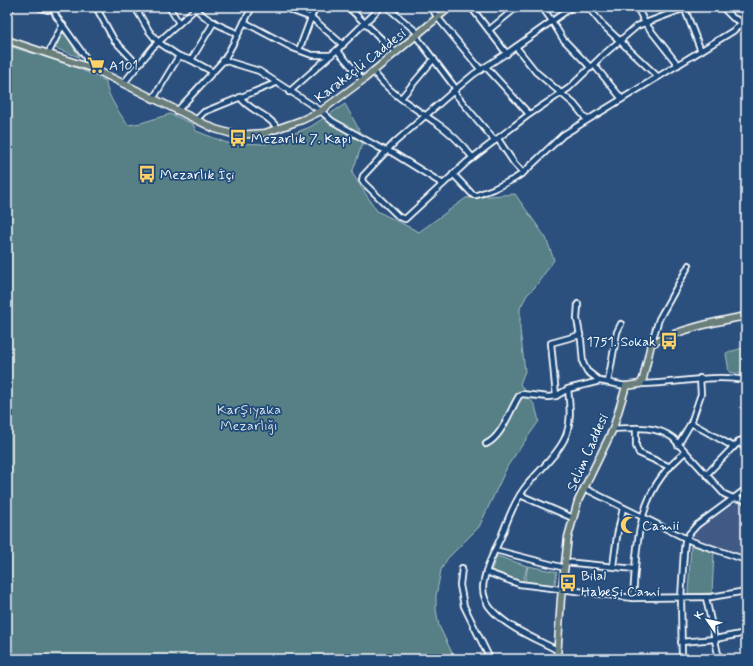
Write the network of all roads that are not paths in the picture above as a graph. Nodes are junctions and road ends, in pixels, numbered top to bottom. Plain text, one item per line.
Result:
1 (11, 7) edge
2 (38, 7) edge
3 (59, 7) edge
4 (96, 7) edge
5 (135, 7) edge
6 (169, 7) edge
7 (196, 7) edge
8 (251, 7) edge
9 (282, 7) edge
10 (315, 7) edge
11 (348, 7) edge
12 (381, 7) edge
13 (387, 7) edge
14 (431, 7) edge
15 (450, 7) edge
16 (471, 7) edge
17 (517, 7) edge
18 (542, 7) edge
19 (572, 7) edge
20 (588, 7) edge
21 (637, 7) edge
22 (686, 7) edge
23 (722, 7) edge
24 (53, 8) edge
25 (7, 13) edge
26 (312, 18) junction
27 (438, 18) junction
28 (746, 18) edge
29 (552, 21) junction
30 (214, 22) junction
31 (244, 22) junction
32 (365, 22) junction
33 (742, 22) junction
34 (178, 23) junction
35 (645, 24) junction
36 (63, 25) junction
37 (489, 30) junction
38 (238, 34) junction
39 (418, 35) junction
40 (8, 40) edge
41 (620, 40) junction
42 (158, 42) junction
43 (343, 44) junction
44 (516, 47) junction
45 (300, 50) junction
46 (337, 50) junction
47 (701, 51) junction
48 (396, 53) junction
49 (48, 54) junction
50 (507, 54) junction
51 (331, 55) junction
52 (179, 56) junction
53 (434, 59) junction
54 (191, 60) junction
55 (223, 60) junction
56 (138, 65) junction
57 (678, 65) junction
58 (592, 66) junction
59 (486, 67) junction
60 (94, 69) junction
61 (481, 70) junction
62 (373, 71) junction
63 (213, 72) junction
64 (658, 77) junction
65 (363, 80) junction
66 (276, 83) junction
67 (123, 84) junction
68 (454, 90) junction
69 (289, 92) junction
70 (561, 93) junction
71 (240, 97) junction
72 (401, 98) junction
73 (152, 99) junction
74 (622, 99) junction
75 (177, 110) junction
76 (321, 111) junction
77 (529, 114) junction
78 (425, 116) junction
79 (196, 120) junction
80 (587, 120) junction
81 (278, 129) junction
82 (496, 140) junction
83 (386, 151) junction
84 (473, 158) junction
85 (523, 173) junction
86 (453, 174) junction
87 (443, 184) junction
88 (689, 265) dead end
89 (578, 304) dead end
90 (746, 316) edge
91 (621, 324) dead end
92 (580, 335) junction
93 (651, 344) junction
94 (700, 378) junction
95 (746, 380) edge
96 (600, 381) junction
97 (608, 382) junction
98 (640, 384) junction
99 (626, 386) junction
100 (568, 389) junction
101 (556, 396) junction
102 (691, 423) junction
103 (636, 428) junction
104 (613, 429) junction
105 (746, 437) edge
106 (739, 441) junction
107 (486, 444) dead end
108 (678, 445) junction
109 (734, 447) junction
110 (746, 450) edge
111 (685, 452) junction
112 (670, 466) junction
113 (707, 474) junction
114 (584, 488) junction
115 (746, 489) edge
116 (520, 494) junction
117 (733, 498) junction
118 (746, 500) edge
119 (624, 508) junction
120 (573, 518) junction
121 (644, 518) junction
122 (687, 539) junction
123 (495, 550) junction
124 (746, 560) edge
125 (565, 565) junction
126 (613, 566) junction
127 (462, 568) dead end
128 (635, 569) junction
129 (486, 572) junction
130 (562, 590) junction
131 (746, 591) edge
132 (634, 598) junction
133 (681, 598) junction
134 (706, 598) junction
135 (746, 633) edge
136 (715, 639) junction
137 (682, 642) junction
138 (557, 650) junction
139 (490, 659) edge
140 (556, 659) edge
141 (682, 659) edge
142 (719, 659) edge

1 - 25 main road
2 - 24 street
3 - 24 street
4 - 56 street
5 - 42 street
6 - 34 street
7 - 30 street
7 - 34 street
8 - 31 street
9 - 26 street
10 - 26 street
11 - 32 street
12 - 32 street
13 - 39 street
14 - 27 street
15 - 27 main road, Karakeçili Caddesi
16 - 37 street
17 - 37 street
18 - 29 street
19 - 29 street
20 - 41 street
21 - 35 street
22 - 35 street
22 - 47 street
23 - 33 street
24 - 36 street
26 - 43 street
26 - 45 street
27 - 39 main road, Karakeçili Caddesi
27 - 61 street
28 - 33 street
29 - 44 street
29 - 58 street
30 - 38 street
30 - 54 street
31 - 38 street
31 - 45 street
32 - 43 street
32 - 48 street
33 - 47 street
34 - 42 street
35 - 41 street
35 - 57 street
36 - 49 street
36 - 60 street
37 - 50 street
38 - 55 street
39 - 48 main road, Karakeçili Caddesi
39 - 53 street
40 - 49 main road, Karakeçili Caddesi
41 - 58 street
41 - 64 street
42 - 52 street
42 - 56 street
43 - 46 street
44 - 50 street
44 - 70 street
45 - 51 street
46 - 51 street
46 - 65 street
47 - 57 street
48 - 62 main road, Karakeçili Caddesi
49 - 60 main road, Karakeçili Caddesi
50 - 59 street
51 - 69 street
52 - 54 street
52 - 73 street
53 - 68 street
53 - 72 street
54 - 63 street
55 - 63 street
55 - 66 street
56 - 67 street
57 - 64 street
58 - 70 street
58 - 74 street
59 - 61 street
59 - 77 street
60 - 67 main road, Karakeçili Caddesi
61 - 68 street
62 - 65 main road, Karakeçili Caddesi
62 - 72 street
63 - 75 street
64 - 74 street
65 - 76 main road, Karakeçili Caddesi
66 - 69 street
66 - 71 street
67 - 73 main road, Karakeçili Caddesi
68 - 78 street
68 - 82 street
69 - 76 street
70 - 77 street
70 - 80 street
71 - 79 street
71 - 81 street
72 - 78 street
73 - 75 main road, Karakeçili Caddesi
74 - 80 street
75 - 79 main road, Karakeçili Caddesi
76 - 81 main road, Karakeçili Caddesi
76 - 83 street
77 - 82 street
78 - 83 street
78 - 84 street
79 - 81 main road, Karakeçili Caddesi
80 - 85 street
82 - 84 street
82 - 85 street
83 - 87 street
83 - 87 street
84 - 86 street
85 - 86 street
86 - 87 street
88 - 93 street
89 - 92 street
90 - 93 main road
91 - 97 street
92 - 96 street
92 - 101 street
93 - 98 main road
94 - 95 street
94 - 98 street
94 - 102 street
96 - 97 street
96 - 100 street
97 - 99 street
98 - 99 main road
99 - 104 main road, Selim Caddesi
100 - 101 street
100 - 116 street
101 - 107 street
102 - 108 street
102 - 109 street
103 - 104 street
103 - 108 street
103 - 112 street
104 - 114 main road, Selim Caddesi
105 - 106 street
106 - 109 street
106 - 110 street
108 - 111 street
109 - 113 street
111 - 112 street
111 - 113 street
112 - 121 street
113 - 117 street
114 - 119 street
114 - 120 main road, Selim Caddesi
115 - 117 street
116 - 120 street
116 - 123 street
117 - 118 street
117 - 122 street
119 - 121 street
119 - 126 street
120 - 125 main road, Selim Caddesi
121 - 122 street
121 - 128 street
122 - 124 street
122 - 133 street
123 - 125 street
123 - 129 street
125 - 126 street
125 - 130 main road, Selim Caddesi
126 - 128 street
127 - 139 street
128 - 132 street
129 - 130 street
129 - 138 street
130 - 132 street
130 - 138 main road, Selim Caddesi
131 - 134 street
132 - 133 street
133 - 134 street
133 - 137 street
134 - 136 street
135 - 136 street
136 - 137 street
136 - 142 street
137 - 141 street
138 - 140 main road, Selim Caddesi

